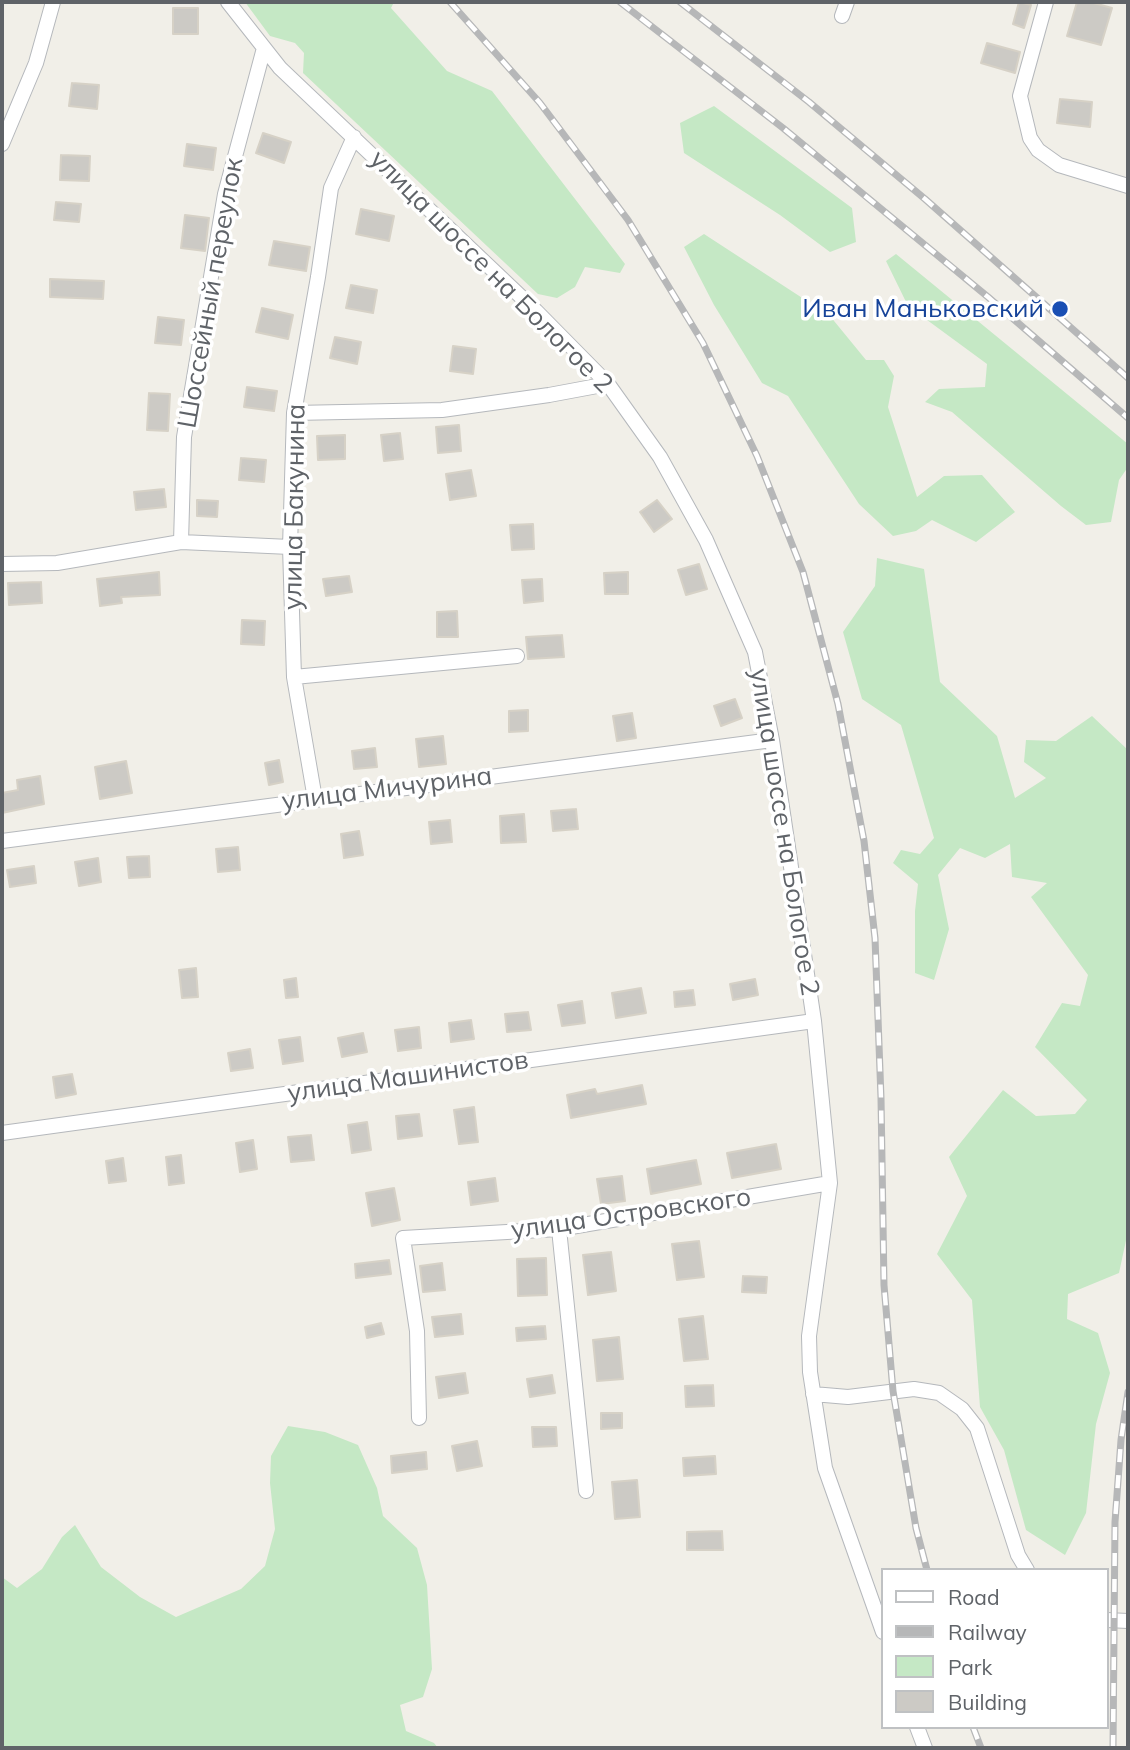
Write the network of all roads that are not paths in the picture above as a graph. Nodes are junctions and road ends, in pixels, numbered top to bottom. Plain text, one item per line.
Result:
1 (53, 2) edge
2 (228, 2) edge
3 (1046, 2) edge
4 (264, 48) junction
5 (354, 137) junction
6 (2, 144) edge
7 (1128, 187) edge
8 (608, 384) junction
9 (294, 413) junction
10 (181, 542) junction
11 (290, 547) junction
12 (2, 565) edge
13 (517, 656) dead end
14 (294, 677) junction
15 (772, 740) junction
16 (314, 799) junction
17 (2, 841) edge
18 (814, 1021) junction
19 (2, 1133) edge
20 (830, 1183) junction
21 (559, 1229) junction
22 (813, 1394) junction
23 (419, 1418) dead end
24 (586, 1491) dead end
25 (1026, 1568) edge
26 (1109, 1620) edge
27 (1128, 1621) edge
28 (881, 1626) edge
29 (918, 1729) edge
30 (925, 1748) edge

1 - 6 street
2 - 4 street, улица шоссе на Бологое 2
3 - 7 street
4 - 5 street, улица шоссе на Бологое 2
4 - 10 street, Шоссейный переулок
5 - 8 street, улица шоссе на Бологое 2
5 - 9 street, улица Бакунина
8 - 9 street
8 - 15 street, улица шоссе на Бологое 2
9 - 11 street, улица Бакунина
10 - 11 street
10 - 12 street
11 - 14 street, улица Бакунина
13 - 14 street
14 - 16 street, улица Бакунина
15 - 16 street, улица Мичурина
15 - 18 street, улица шоссе на Бологое 2
16 - 17 street, улица Мичурина
18 - 19 street, улица Машинистов
18 - 20 street, улица шоссе на Бологое 2
20 - 21 street, улица Островского
20 - 22 street, улица шоссе на Бологое 2
21 - 23 street, улица Островского
21 - 24 street
22 - 25 street
22 - 28 street, улица шоссе на Бологое 2
26 - 27 street
29 - 30 street

